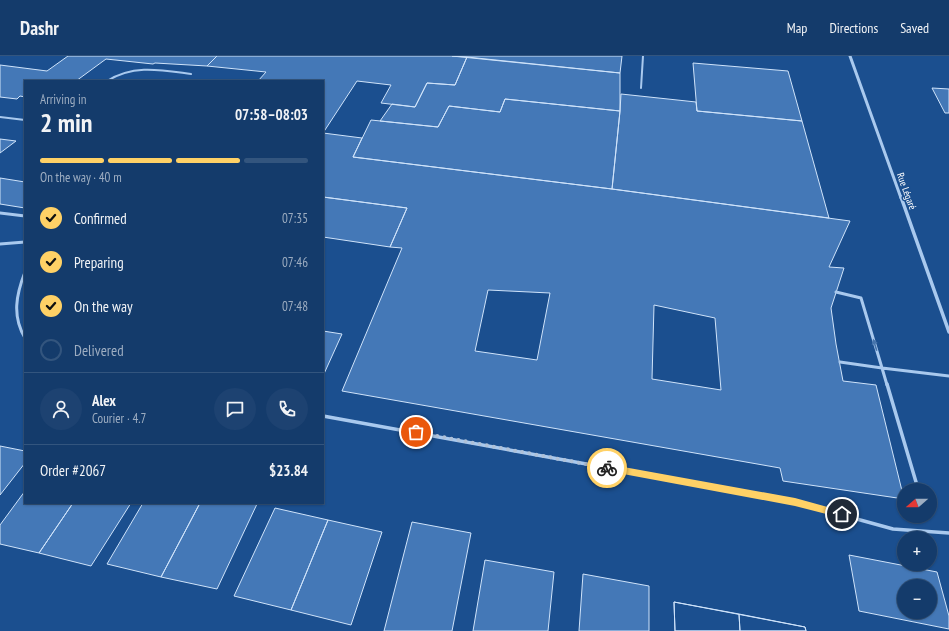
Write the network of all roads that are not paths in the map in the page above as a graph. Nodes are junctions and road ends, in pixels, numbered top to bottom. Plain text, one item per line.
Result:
1 (643, 56) edge
2 (850, 56) edge
3 (191, 74) dead end
4 (110, 80) edge
5 (641, 88) dead end
6 (0, 118) edge
7 (24, 120) edge
8 (0, 213) edge
9 (24, 216) edge
10 (23, 242) edge
11 (0, 244) edge
12 (24, 274) edge
13 (836, 292) dead end
14 (949, 332) edge
15 (24, 337) edge
16 (840, 362) dead end
17 (882, 368) junction
18 (949, 376) edge
19 (324, 416) edge
20 (916, 482) dead end
21 (949, 533) edge

1 - 5 lane
2 - 14 street, Rue Légaré
3 - 4 lane
6 - 7 lane
8 - 9 lane
10 - 11 lane
12 - 15 lane
17 -> 13 lane
16 - 17 lane
17 - 18 lane
17 - 20 lane
19 - 21 lane

